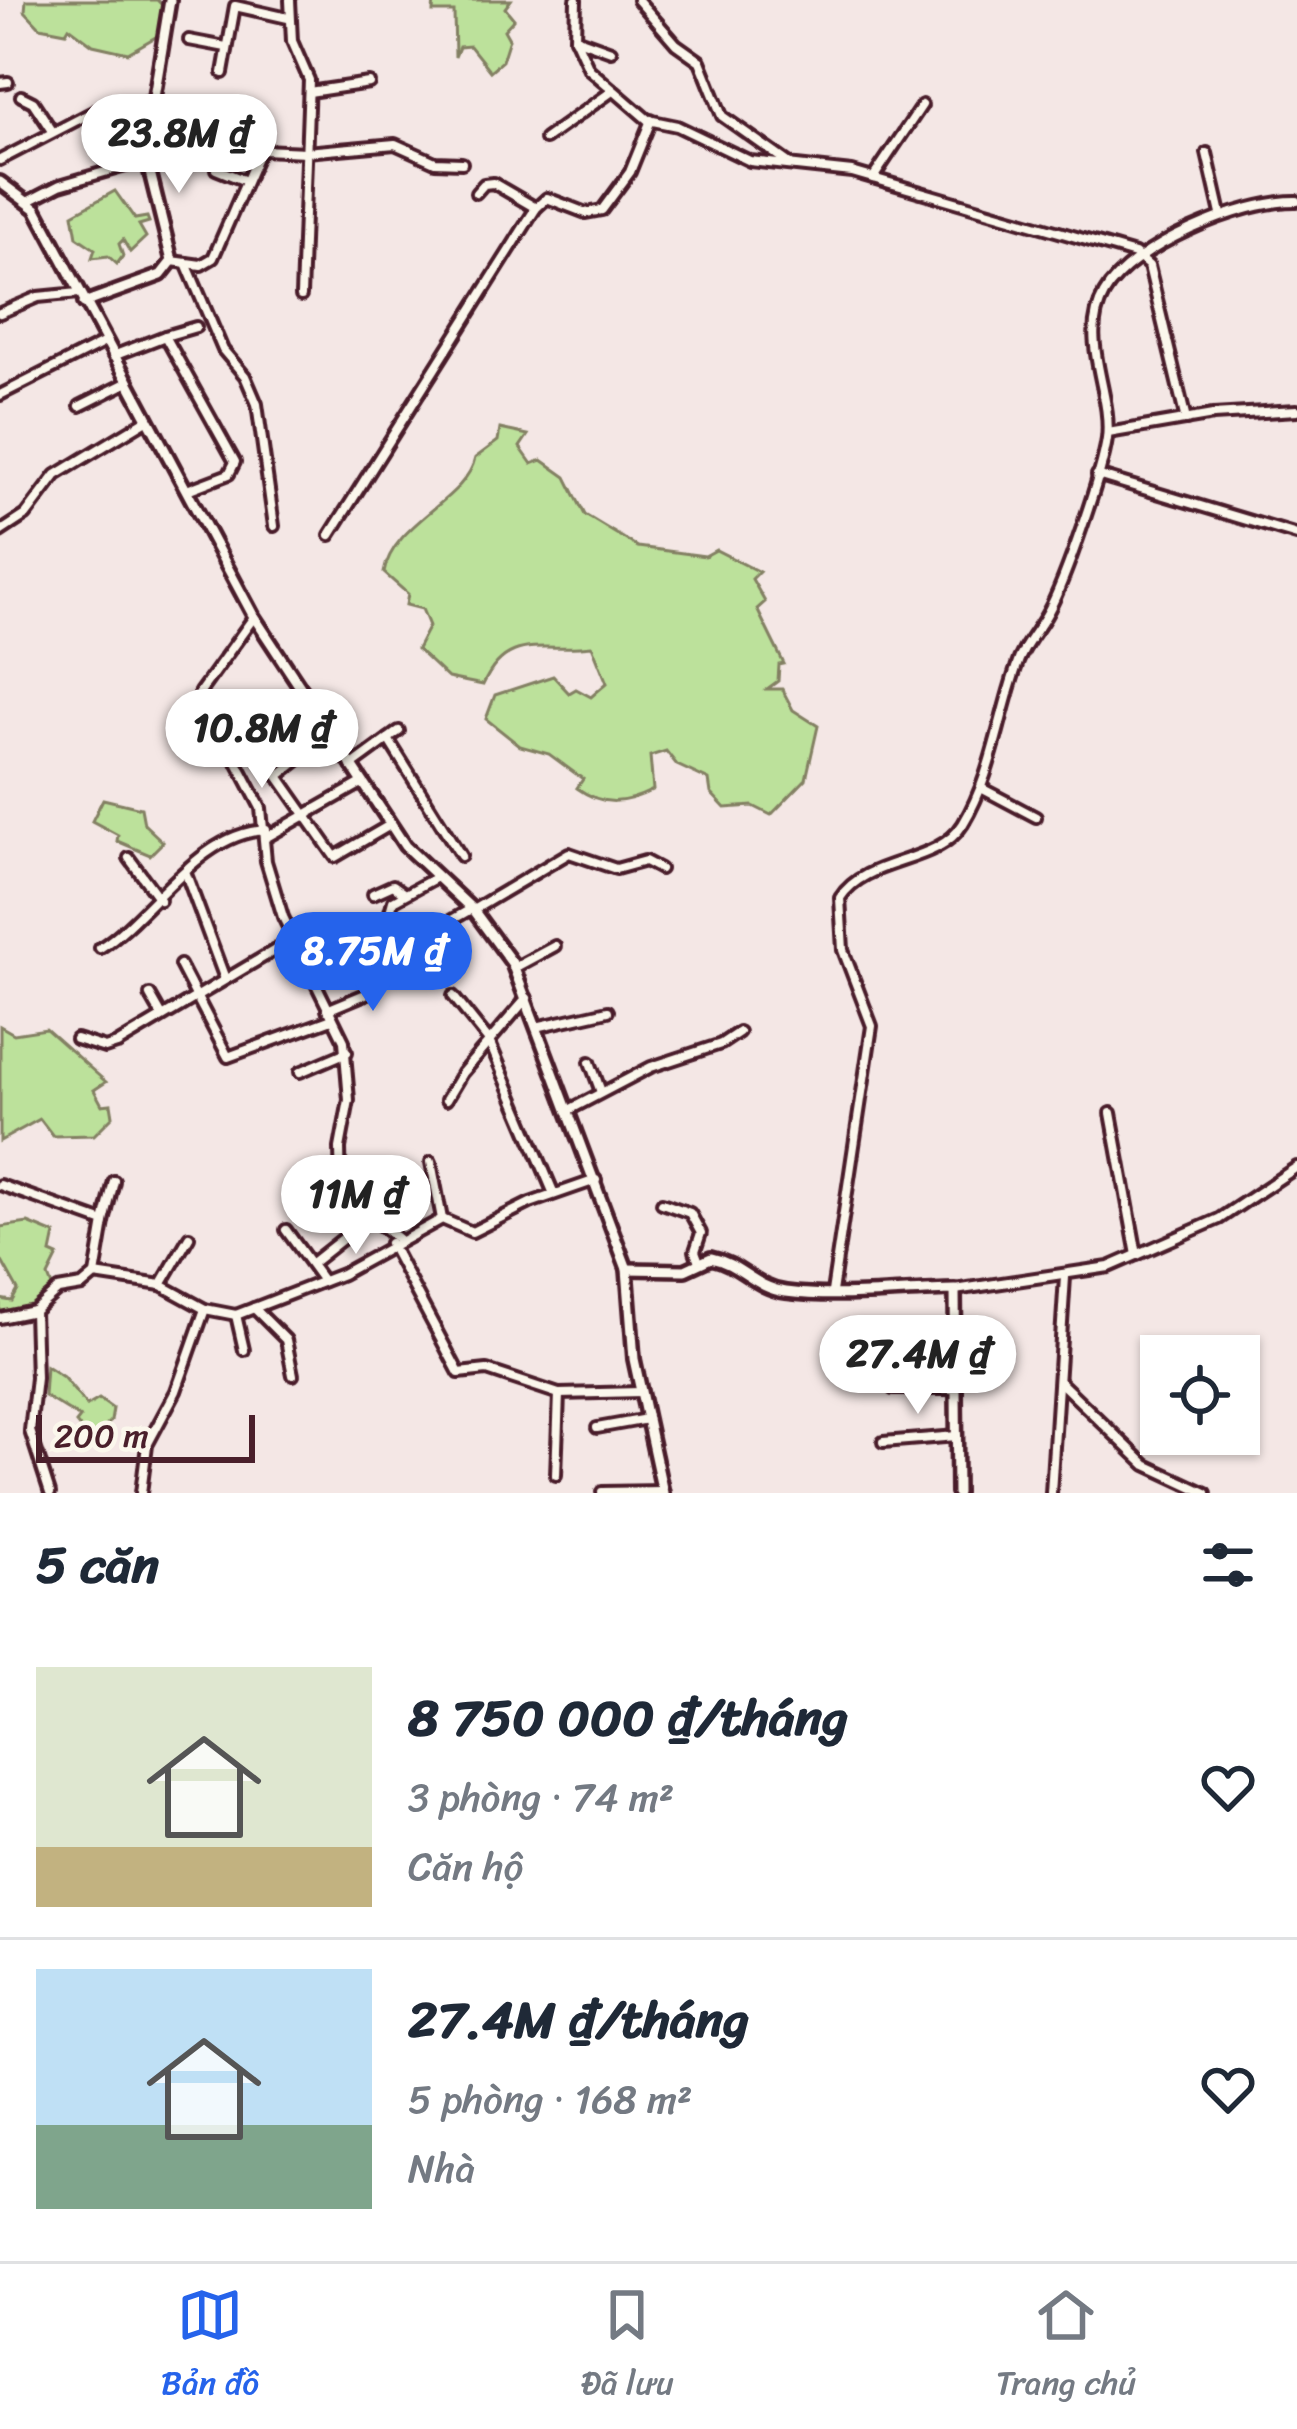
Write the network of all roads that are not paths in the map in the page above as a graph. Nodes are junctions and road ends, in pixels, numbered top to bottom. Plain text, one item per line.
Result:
1 (170, 0) edge
2 (290, 0) edge
3 (576, 0) edge
4 (638, 0) edge
5 (288, 18) junction
6 (575, 38) junction
7 (189, 40) dead end
8 (226, 47) junction
9 (611, 51) dead end
10 (223, 73) dead end
11 (369, 82) dead end
12 (309, 92) junction
13 (610, 92) junction
14 (21, 96) dead end
15 (150, 104) junction
16 (922, 105) dead end
17 (651, 120) junction
18 (52, 131) junction
19 (545, 139) dead end
20 (176, 146) dead end
21 (261, 148) junction
22 (146, 152) junction
23 (306, 152) junction
24 (1207, 154) dead end
25 (0, 160) edge
26 (462, 163) dead end
27 (790, 164) junction
28 (216, 169) dead end
29 (873, 178) junction
30 (246, 181) junction
31 (0, 182) edge
32 (476, 194) dead end
33 (29, 201) junction
34 (1297, 201) edge
35 (536, 208) junction
36 (1221, 214) junction
37 (1143, 260) junction
38 (172, 261) junction
39 (186, 263) junction
40 (301, 296) dead end
41 (81, 298) junction
42 (0, 313) edge
43 (196, 327) dead end
44 (166, 336) junction
45 (106, 342) junction
46 (113, 356) junction
47 (127, 382) junction
48 (0, 395) edge
49 (80, 406) dead end
50 (1297, 410) edge
51 (147, 420) junction
52 (1186, 421) junction
53 (1108, 433) junction
54 (1097, 476) junction
55 (187, 490) junction
56 (274, 526) dead end
57 (0, 532) edge
58 (330, 535) dead end
59 (1297, 535) edge
60 (254, 617) junction
61 (301, 691) junction
62 (250, 721) dead end
63 (398, 731) dead end
64 (330, 735) junction
65 (388, 739) junction
66 (349, 767) junction
67 (360, 784) junction
68 (981, 788) junction
69 (307, 818) junction
70 (1036, 818) dead end
71 (390, 825) junction
72 (265, 834) junction
73 (461, 856) dead end
74 (129, 858) dead end
75 (659, 869) dead end
76 (185, 873) junction
77 (437, 877) junction
78 (404, 893) junction
79 (373, 894) dead end
80 (160, 900) junction
81 (472, 909) junction
82 (422, 918) dead end
83 (388, 920) dead end
84 (292, 940) junction
85 (555, 946) dead end
86 (100, 948) dead end
87 (180, 965) dead end
88 (514, 968) junction
89 (385, 970) dead end
90 (225, 979) junction
91 (150, 995) dead end
92 (453, 996) dead end
93 (193, 998) junction
94 (527, 998) junction
95 (608, 1012) dead end
96 (329, 1015) junction
97 (162, 1016) junction
98 (536, 1027) junction
99 (739, 1032) dead end
100 (76, 1039) dead end
101 (489, 1041) junction
102 (347, 1052) junction
103 (590, 1062) dead end
104 (300, 1072) dead end
105 (602, 1092) junction
106 (446, 1100) dead end
107 (569, 1110) junction
108 (1112, 1113) dead end
109 (431, 1162) dead end
110 (1297, 1167) edge
111 (596, 1180) junction
112 (115, 1181) dead end
113 (0, 1185) edge
114 (554, 1194) junction
115 (662, 1203) dead end
116 (369, 1218) junction
117 (442, 1219) junction
118 (104, 1222) junction
119 (286, 1230) dead end
120 (189, 1237) dead end
121 (394, 1241) junction
122 (1137, 1255) junction
123 (703, 1260) junction
124 (312, 1263) junction
125 (627, 1269) junction
126 (95, 1275) junction
127 (1065, 1276) junction
128 (323, 1281) junction
129 (160, 1286) junction
130 (955, 1290) junction
131 (832, 1292) junction
132 (254, 1308) junction
133 (205, 1309) junction
134 (34, 1311) junction
135 (236, 1315) junction
136 (0, 1318) edge
137 (244, 1350) dead end
138 (293, 1375) dead end
139 (1060, 1382) junction
140 (956, 1388) junction
141 (892, 1389) dead end
142 (642, 1391) junction
143 (559, 1394) junction
144 (647, 1418) junction
145 (597, 1429) dead end
146 (956, 1436) junction
147 (883, 1442) dead end
148 (556, 1475) dead end
149 (602, 1492) edge
150 (662, 1492) edge
151 (50, 1493) edge
152 (141, 1493) edge
153 (957, 1493) edge
154 (1052, 1493) edge
155 (1206, 1493) edge

1 - 15 street
2 - 5 street
3 - 6 street
4 - 27 street
5 - 8 street
5 - 12 street
6 - 9 street
6 - 13 street
7 - 8 street
8 - 10 street
11 - 12 street
12 - 23 street
13 - 17 street
13 - 19 street
14 - 18 street
15 - 18 street
15 - 22 street
16 - 29 street
17 - 27 street
17 - 35 street
18 - 25 street
20 - 21 street
21 - 23 street
21 - 30 street
22 - 33 street
22 - 38 street
23 - 26 street
23 - 40 street
24 - 36 street
27 - 29 street
28 - 30 street
29 - 37 street
30 - 39 street
31 - 33 street
32 - 35 street
33 - 41 street
34 - 36 street
35 - 58 street
36 - 37 street
37 - 52 street
37 - 53 street
38 - 39 street
38 - 41 street
39 - 56 street
41 - 42 street
41 - 45 street
43 - 44 street
44 - 46 street
44 - 55 street
45 - 46 street
45 - 48 street
46 - 47 street
47 - 49 street
47 - 51 street
50 - 52 street
51 - 55 street
51 - 57 street
52 - 53 street
53 - 54 street
54 - 59 street
54 - 68 street
55 - 60 street
60 - 61 street
60 - 72 street
61 - 62 street
61 - 64 street
63 - 65 street
64 - 66 street
64 - 69 street
65 - 66 street
65 - 73 street
66 - 67 street
67 - 69 street
67 - 71 street
68 - 70 street
68 - 131 street
69 - 71 street
69 - 72 street
71 - 77 street
72 - 76 street
72 - 84 street
74 - 80 street
75 - 81 street
76 - 80 street
76 - 90 street
77 - 78 street
77 - 81 street
78 - 79 street
78 - 83 street
80 - 86 street
81 - 82 street
81 - 88 street
84 - 90 street
84 - 96 street
85 - 88 street
87 - 93 street
88 - 94 street
89 - 96 street
90 - 93 street
91 - 97 street
92 - 101 street
93 - 96 street
93 - 97 street
94 - 98 street
94 - 101 street
95 - 98 street
96 - 102 street
97 - 100 street
98 - 107 street
99 - 105 street
101 - 106 street
101 - 114 street
102 - 104 street
102 - 116 street
103 - 105 street
105 - 107 street
107 - 111 street
108 - 122 street
109 - 117 street
110 - 122 street
111 - 114 street
111 - 125 street
112 - 118 street
113 - 118 street
114 - 117 street
115 - 123 street
116 - 121 street
116 - 124 street
117 - 121 street
118 - 126 street
119 - 124 street
120 - 129 street
121 - 128 street
121 - 143 street
122 - 127 street
123 - 125 street
123 - 131 street
124 - 128 street
125 - 142 street
126 - 129 street
126 - 134 street
127 - 130 street
127 - 139 street
128 - 132 street
129 - 133 street
130 - 131 street
130 - 140 street
132 - 135 street
132 - 138 street
133 - 135 street
133 - 152 street
134 - 136 street
134 - 151 street
135 - 137 street
139 - 154 street
139 - 155 street
140 - 141 street
140 - 146 street
142 - 143 street
142 - 144 street
143 - 148 street
144 - 145 street
144 - 150 street
146 - 147 street
146 - 153 street
149 - 150 street

